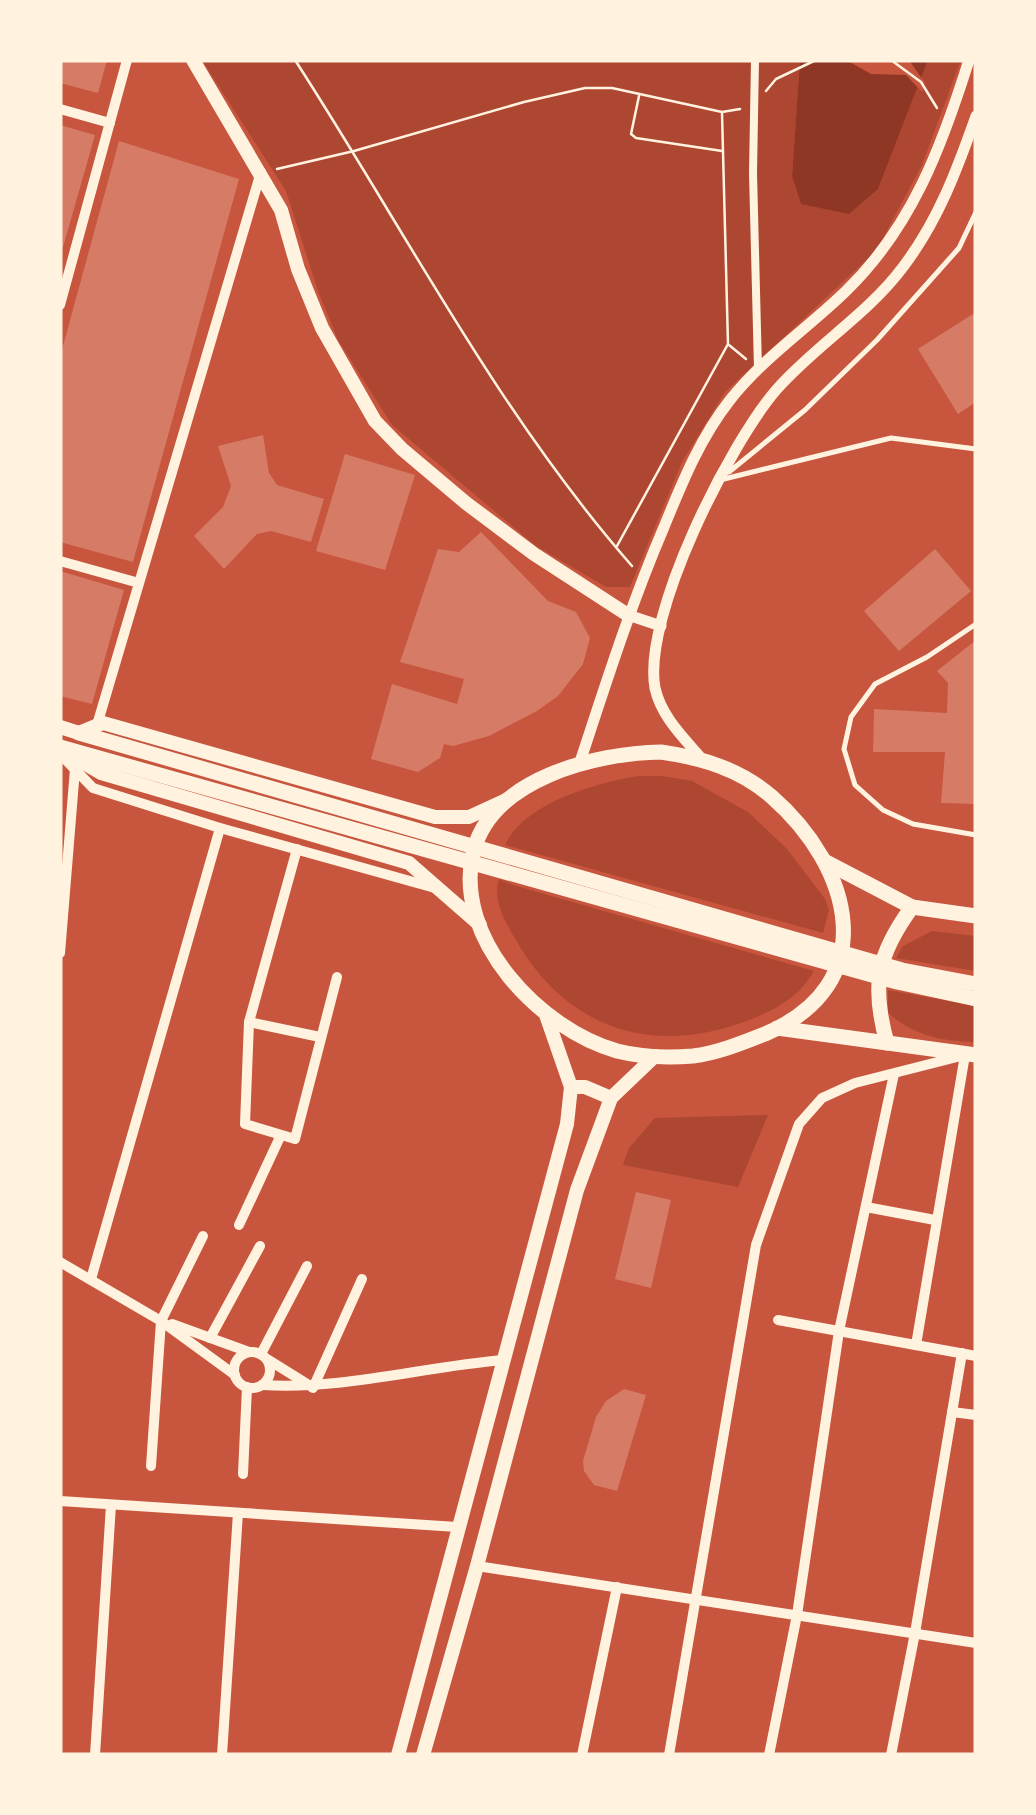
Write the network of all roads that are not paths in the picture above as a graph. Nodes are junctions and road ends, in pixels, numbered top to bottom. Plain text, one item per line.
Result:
1 (127, 60) edge
2 (193, 60) edge
3 (755, 60) edge
4 (969, 60) edge
5 (60, 109) edge
6 (976, 116) edge
7 (110, 123) junction
8 (260, 172) junction
9 (976, 212) edge
10 (60, 305) edge
11 (758, 370) junction
12 (976, 449) edge
13 (718, 480) junction
14 (60, 562) edge
15 (139, 583) junction
16 (628, 616) junction
17 (976, 624) edge
18 (662, 626) junction
19 (97, 726) junction
20 (60, 727) edge
21 (79, 733) junction
22 (60, 750) edge
23 (700, 758) junction
24 (580, 762) junction
25 (74, 769) junction
26 (520, 792) junction
27 (220, 828) junction
28 (976, 834) edge
29 (297, 848) junction
30 (826, 862) junction
31 (444, 890) junction
32 (912, 907) junction
33 (976, 916) edge
34 (480, 925) junction
35 (60, 953) edge
36 (336, 977) dead end
37 (976, 984) edge
38 (976, 999) edge
39 (546, 1012) junction
40 (249, 1022) junction
41 (778, 1028) junction
42 (320, 1037) junction
43 (888, 1043) junction
44 (970, 1055) edge
45 (655, 1056) junction
46 (894, 1074) junction
47 (571, 1087) junction
48 (611, 1098) junction
49 (280, 1136) junction
50 (866, 1208) junction
51 (935, 1220) junction
52 (239, 1225) dead end
53 (203, 1236) dead end
54 (260, 1246) dead end
55 (60, 1262) edge
56 (307, 1266) dead end
57 (91, 1279) junction
58 (362, 1279) dead end
59 (161, 1320) junction
60 (778, 1320) dead end
61 (840, 1331) junction
62 (210, 1338) junction
63 (916, 1345) junction
64 (962, 1353) junction
65 (259, 1355) junction
66 (976, 1356) edge
67 (502, 1360) junction
68 (235, 1375) junction
69 (263, 1384) junction
70 (246, 1387) junction
71 (313, 1388) junction
72 (952, 1412) junction
73 (976, 1415) edge
74 (150, 1466) dead end
75 (243, 1474) dead end
76 (60, 1502) edge
77 (112, 1505) junction
78 (238, 1513) junction
79 (457, 1527) junction
80 (477, 1566) junction
81 (618, 1588) junction
82 (695, 1600) junction
83 (797, 1615) junction
84 (915, 1634) junction
85 (976, 1643) edge
86 (400, 1752) edge
87 (95, 1755) edge
88 (222, 1755) edge
89 (423, 1755) edge
90 (582, 1755) edge
91 (669, 1755) edge
92 (769, 1755) edge
93 (891, 1755) edge

1 - 7 street
2 - 8 main road
3 - 11 street
4 - 11 street
5 - 7 street
6 - 13 street
7 - 10 street
8 - 15 street
8 - 16 main road
9 - 13 lane
11 - 16 street
12 - 13 lane
13 - 18 street
14 - 15 street
15 - 19 street
16 - 18 street
16 - 24 street
17 - 28 lane
18 - 23 street
19 - 21 main road
19 - 26 main road
20 - 21 main road
21 - 37 main road
22 - 25 street
22 - 31 main road
22 - 38 main road
23 - 24 main road
23 - 30 main road
24 - 26 main road
25 - 27 street
25 - 35 street
26 - 34 main road
27 - 29 street
27 - 57 street
29 - 31 street
29 - 40 street
30 - 32 main road
30 - 41 main road
31 - 34 main road
32 - 33 main road
32 - 43 main road
34 - 39 main road
36 - 42 street
39 - 45 main road
39 - 47 main road
40 - 42 street
40 - 49 street
41 - 43 main road
41 - 45 main road
42 - 49 street
43 - 44 main road
44 - 46 street
44 - 51 street
45 - 48 main road
46 - 50 street
46 - 82 street
47 - 48 main road
47 - 67 main road
48 - 80 main road
49 - 52 street
50 - 51 street
50 - 61 street
51 - 63 street
53 - 59 street
54 - 62 street
55 - 57 street
56 - 65 street
57 - 59 street
58 - 71 street
59 - 62 street
59 - 68 street
59 - 74 street
60 - 61 street
61 - 63 street
61 - 83 street
62 - 65 street
63 - 64 street
64 - 66 street
64 - 72 street
65 - 68 street
65 - 69 street
65 - 71 street
67 - 71 street
67 - 79 main road
68 - 70 street
69 - 70 street
69 - 71 street
70 - 75 street
72 - 73 street
72 - 84 street
76 - 77 street
77 - 78 street
77 - 87 street
78 - 79 street
78 - 88 street
79 - 86 main road
80 - 81 street
80 - 89 main road
81 - 82 street
81 - 90 street
82 - 83 street
82 - 91 street
83 - 84 street
83 - 92 street
84 - 85 street
84 - 93 street

